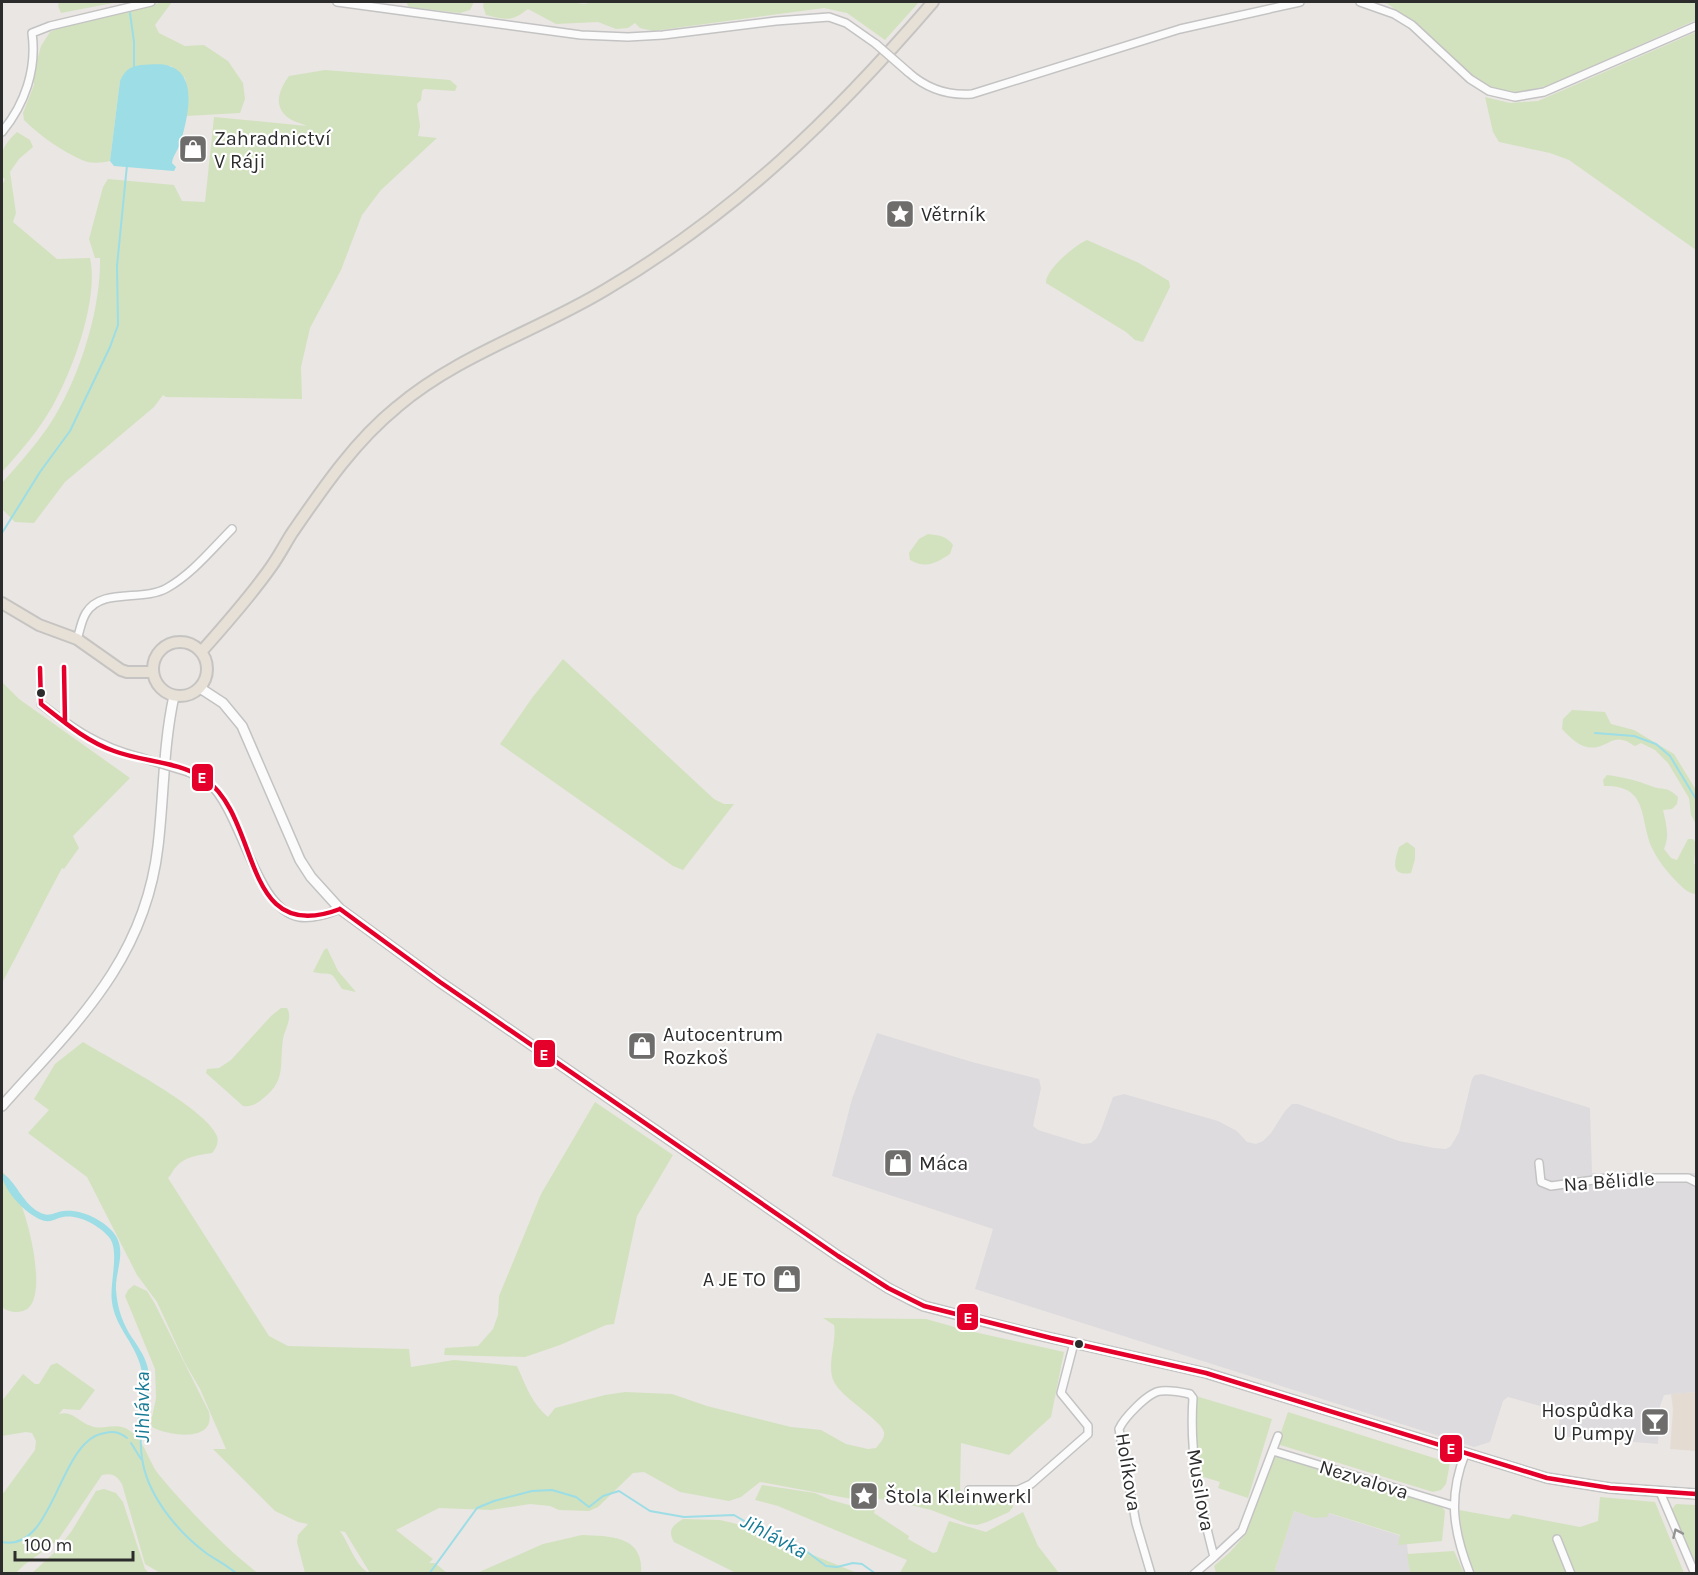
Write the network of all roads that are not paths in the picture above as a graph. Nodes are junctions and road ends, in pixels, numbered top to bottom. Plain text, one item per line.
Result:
1 (151, 2) edge
2 (337, 2) edge
3 (933, 2) edge
4 (1300, 2) edge
5 (1360, 2) edge
6 (1696, 26) edge
7 (2, 132) edge
8 (231, 529) dead end
9 (2, 603) edge
10 (77, 639) junction
11 (201, 652) junction
12 (152, 672) junction
13 (200, 688) junction
14 (174, 696) junction
15 (41, 704) dead end
16 (340, 909) junction
17 (2, 1106) edge
18 (1539, 1163) dead end
19 (1696, 1182) edge
20 (1074, 1343) junction
21 (1163, 1390) joint
22 (1278, 1436) dead end
23 (1273, 1451) junction
24 (1465, 1454) junction
25 (969, 1490) dead end
26 (1660, 1492) junction
27 (1696, 1494) edge
28 (1454, 1506) junction
29 (1557, 1539) dead end
30 (1214, 1557) junction
31 (1197, 1572) edge
32 (1152, 1574) edge
33 (1470, 1574) edge
34 (1571, 1574) edge
35 (1695, 1574) edge

1 - 7 street
2 - 4 street, bridge
3 - 11 main road
5 - 6 street
8 - 10 street
9 - 10 main road
10 - 12 main road
11 - 12 main road
11 - 13 main road
12 - 14 main road
13 - 14 main road
13 - 16 main road
14 - 17 main road
15 - 16 street, bridge
16 - 20 main road
18 - 19 street, Na Bělidle
20 - 24 main road
20 - 25 street
21 - 30 street, Musilova
21 - 32 street, Holíkova
22 - 23 street
23 - 28 street, Nezvalova
23 - 30 street
24 - 26 main road
24 - 28 street
26 - 27 main road
35 -> 26 street
28 - 33 street
29 - 34 street
30 - 31 street, Musilova

